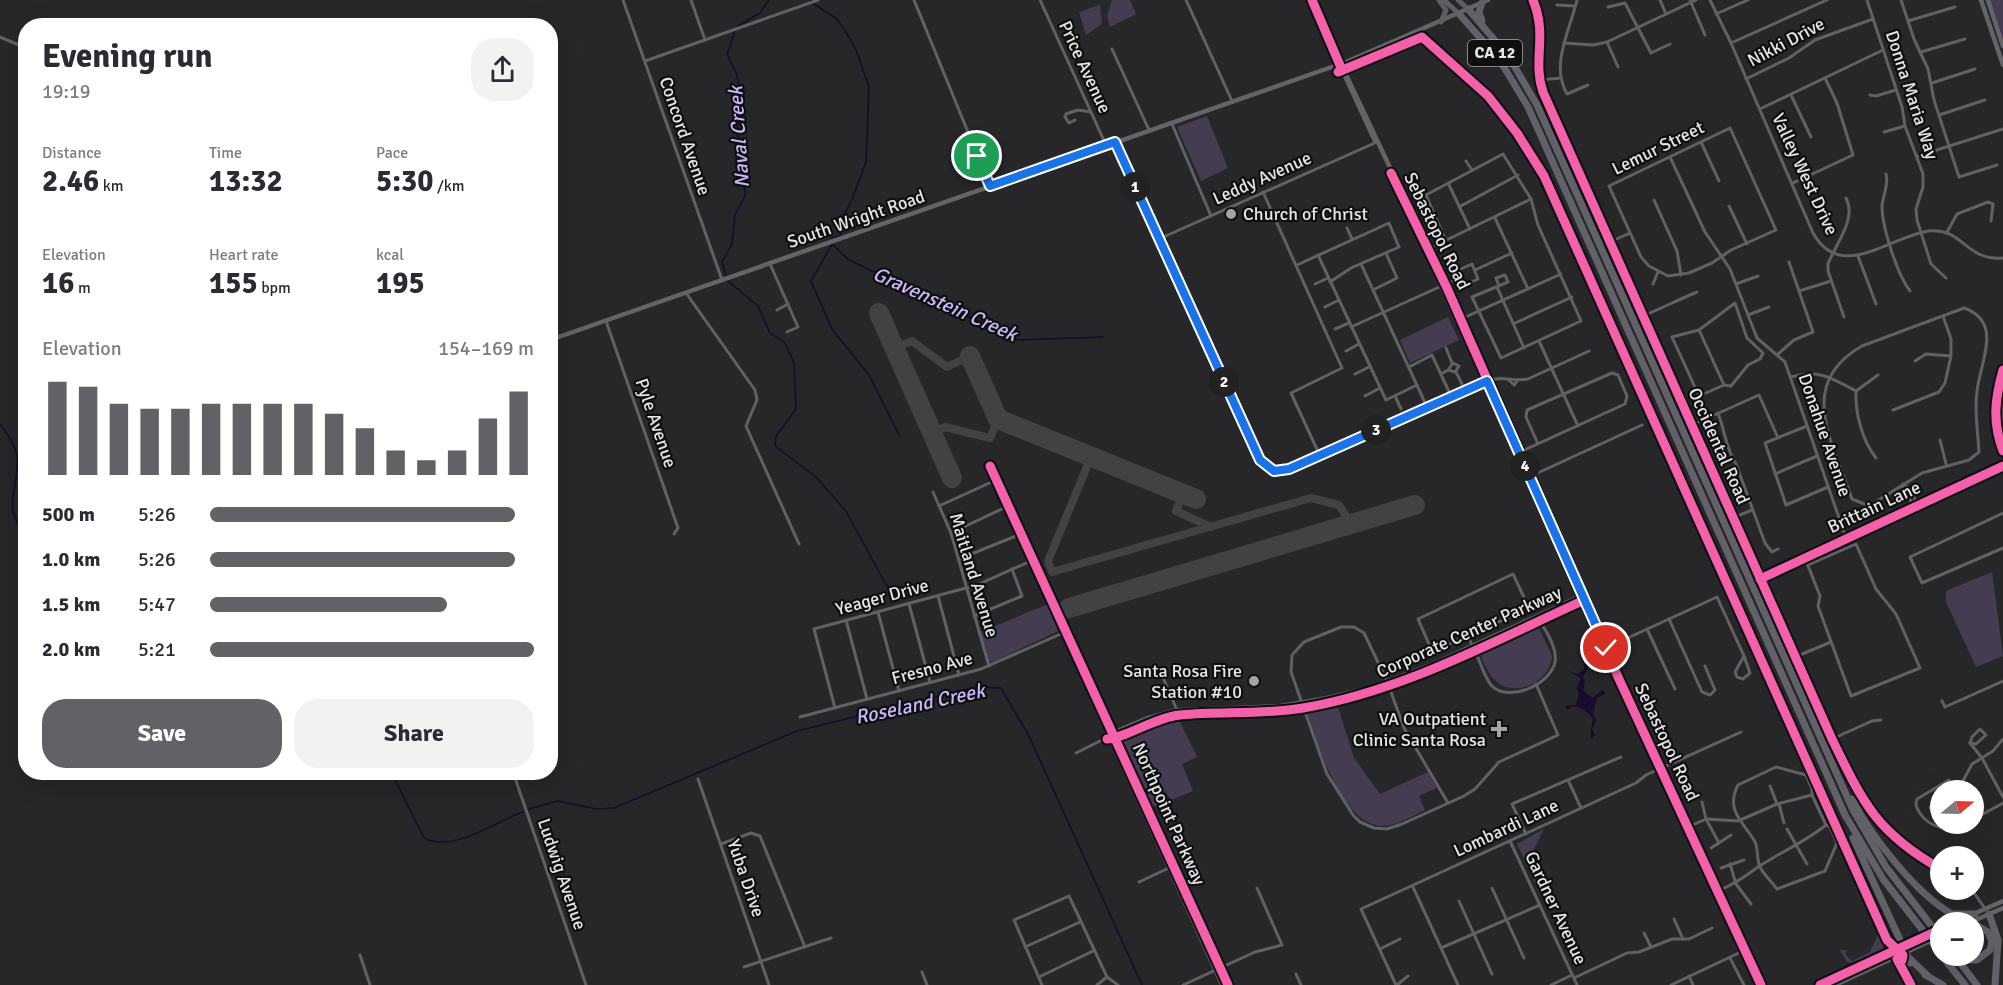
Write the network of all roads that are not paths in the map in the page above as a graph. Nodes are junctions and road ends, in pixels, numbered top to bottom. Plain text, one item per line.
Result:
1 (623, 0) edge
2 (691, 0) edge
3 (818, 0) edge
4 (914, 0) edge
5 (1040, 0) edge
6 (1186, 0) edge
7 (1312, 0) edge
8 (1439, 0) edge
9 (1444, 0) edge
10 (1458, 0) edge
11 (1533, 0) edge
12 (1577, 0) edge
13 (1660, 0) edge
14 (1696, 0) edge
15 (1710, 0) edge
16 (1748, 0) edge
17 (1827, 0) edge
18 (1867, 0) edge
19 (1901, 0) edge
20 (1981, 0) edge
21 (1988, 0) edge
22 (1485, 1) edge
23 (1690, 1) edge
24 (1557, 5) dead end
25 (1575, 6) junction
26 (1955, 7) dead end
27 (1608, 8) dead end
28 (1468, 9) junction
29 (1459, 14) junction
30 (1666, 14) junction
31 (1716, 14) junction
32 (1873, 19) junction
33 (1908, 21) junction
34 (1441, 22) junction
35 (1486, 28) junction
36 (1638, 29) junction
37 (1705, 35) dead end
38 (0, 37) edge
39 (1965, 39) dead end
40 (705, 40) junction
41 (1607, 42) junction
42 (1564, 43) junction
43 (1731, 43) junction
44 (1670, 44) dead end
45 (18, 45) edge
46 (2003, 46) edge
47 (1112, 49) dead end
48 (1883, 50) junction
49 (1921, 52) junction
50 (645, 61) junction
51 (1341, 64) junction
52 (2003, 64) edge
53 (1618, 67) dead end
54 (1975, 69) dead end
55 (1561, 78) junction
56 (1746, 78) junction
57 (1825, 78) junction
58 (1539, 80) junction
59 (1932, 83) junction
60 (1588, 85) dead end
61 (1896, 90) junction
62 (1791, 95) junction
63 (1870, 95) dead end
64 (1985, 100) dead end
65 (1232, 101) junction
66 (1760, 109) junction
67 (1091, 112) junction
68 (1939, 115) junction
69 (1075, 120) dead end
70 (1172, 123) junction
71 (1905, 126) junction
72 (2003, 129) edge
73 (1149, 130) junction
74 (1884, 132) dead end
75 (1811, 137) dead end
76 (1115, 142) junction
77 (1377, 142) junction
78 (1701, 142) junction
79 (1106, 145) junction
80 (1949, 146) junction
81 (1918, 156) junction
82 (1671, 157) junction
83 (1466, 161) dead end
84 (1996, 165) dead end
85 (1472, 170) junction
86 (1886, 174) dead end
87 (1518, 175) junction
88 (1719, 181) dead end
89 (1448, 183) junction
90 (1793, 183) junction
91 (990, 186) junction
92 (1263, 192) junction
93 (1846, 198) dead end
94 (1531, 199) junction
95 (1654, 200) dead end
96 (1729, 206) dead end
97 (1459, 207) junction
98 (1211, 216) junction
99 (1495, 218) junction
100 (1991, 221) dead end
101 (1347, 228) dead end
102 (1470, 229) junction
103 (1947, 232) junction
104 (1630, 233) junction
105 (1921, 233) junction
106 (1159, 239) junction
107 (1352, 239) junction
108 (1446, 241) junction
109 (1610, 242) junction
110 (1748, 244) junction
111 (1891, 244) junction
112 (1426, 250) junction
113 (1386, 253) junction
114 (1512, 253) junction
115 (1832, 253) junction
116 (1318, 255) junction
117 (1720, 256) junction
118 (1858, 256) junction
119 (2003, 258) edge
120 (1789, 262) dead end
121 (770, 264) junction
122 (1362, 264) junction
123 (1296, 265) junction
124 (1475, 270) junction
125 (1658, 272) junction
126 (1561, 274) junction
127 (1681, 275) junction
128 (1758, 276) dead end
129 (1946, 278) dead end
130 (1456, 279) junction
131 (722, 280) junction
132 (1329, 280) junction
133 (1831, 280) junction
134 (1653, 284) dead end
135 (1737, 284) junction
136 (1315, 285) dead end
137 (1442, 285) junction
138 (1528, 289) junction
139 (1373, 290) junction
140 (1799, 291) junction
141 (1910, 291) dead end
142 (1697, 292) dead end
143 (686, 293) junction
144 (1572, 297) junction
145 (1339, 300) junction
146 (1502, 300) junction
147 (788, 304) junction
148 (1876, 304) dead end
149 (1325, 307) dead end
150 (1768, 307) dead end
151 (777, 310) dead end
152 (1478, 311) junction
153 (1384, 312) junction
154 (1747, 315) junction
155 (1643, 316) junction
156 (1943, 316) junction
157 (1844, 317) dead end
158 (1458, 320) junction
159 (606, 321) junction
160 (1513, 324) junction
161 (1350, 325) junction
162 (1335, 329) dead end
163 (1699, 330) junction
164 (787, 332) dead end
165 (558, 337) edge
166 (1539, 341) junction
167 (1359, 344) junction
168 (1446, 348) dead end
169 (1524, 348) junction
170 (1346, 351) dead end
171 (1589, 351) dead end
172 (1778, 354) junction
173 (1951, 356) junction
174 (1915, 362) dead end
175 (1453, 363) junction
176 (1370, 367) junction
177 (1409, 367) junction
178 (1552, 368) junction
179 (1448, 370) junction
180 (2003, 370) edge
181 (1456, 372) junction
182 (1354, 374) dead end
183 (1441, 374) junction
184 (1878, 375) dead end
185 (1791, 377) junction
186 (1828, 377) junction
187 (1487, 381) junction
188 (1462, 384) dead end
189 (1417, 385) junction
190 (1724, 385) junction
191 (1380, 388) junction
192 (1856, 391) junction
193 (2003, 392) edge
194 (1564, 394) junction
195 (1365, 396) dead end
196 (1395, 396) junction
197 (1451, 396) junction
198 (1427, 407) junction
199 (1401, 409) dead end
200 (1893, 410) dead end
201 (1718, 413) junction
202 (1642, 425) dead end
203 (1691, 425) junction
204 (1578, 426) junction
205 (1807, 426) junction
206 (2003, 432) edge
207 (1778, 438) junction
208 (1940, 440) dead end
209 (1538, 444) junction
210 (2003, 451) edge
211 (1519, 453) junction
212 (1320, 456) junction
213 (1817, 456) junction
214 (1876, 458) dead end
215 (1946, 464) junction
216 (990, 466) dead end
217 (2003, 466) edge
218 (1775, 474) junction
219 (1529, 477) junction
220 (996, 480) junction
221 (1903, 484) junction
222 (1828, 487) junction
223 (933, 492) dead end
224 (1915, 505) junction
225 (939, 506) junction
226 (1008, 506) junction
227 (1752, 510) junction
228 (2003, 513) edge
229 (1733, 518) junction
230 (951, 533) junction
231 (675, 534) dead end
232 (1021, 534) junction
233 (1846, 538) junction
234 (799, 543) dead end
235 (2003, 548) edge
236 (1778, 549) dead end
237 (1805, 558) junction
238 (959, 559) junction
239 (1033, 560) junction
240 (1808, 565) junction
241 (1012, 569) junction
242 (1760, 579) junction
243 (967, 588) junction
244 (938, 596) junction
245 (1583, 597) junction
246 (909, 603) junction
247 (878, 612) junction
248 (974, 616) junction
249 (1538, 618) junction
250 (1669, 619) junction
251 (846, 620) junction
252 (1647, 629) junction
253 (1066, 632) junction
254 (1468, 636) junction
255 (1832, 642) junction
256 (1474, 648) junction
257 (1606, 648) junction
258 (1744, 656) junction
259 (1795, 657) junction
260 (989, 666) junction
261 (1705, 666) dead end
262 (1159, 668) dead end
263 (959, 675) junction
264 (2003, 681) edge
265 (930, 682) junction
266 (1388, 684) junction
267 (1536, 684) junction
268 (1675, 689) dead end
269 (899, 691) junction
270 (867, 699) junction
271 (1942, 701) dead end
272 (1804, 702) junction
273 (1301, 703) junction
274 (835, 708) junction
275 (1303, 708) junction
276 (1178, 712) junction
277 (800, 717) dead end
278 (1881, 720) dead end
279 (1741, 732) dead end
280 (1111, 736) junction
281 (1832, 739) junction
282 (2003, 739) edge
283 (1970, 743) junction
284 (1076, 753) dead end
285 (1620, 757) dead end
286 (1982, 758) junction
287 (1660, 768) junction
288 (698, 779) dead end
289 (1568, 779) junction
290 (516, 780) edge
291 (1963, 780) edge
292 (1770, 786) dead end
293 (1930, 791) edge
294 (1812, 795) junction
295 (2003, 797) edge
296 (1701, 802) dead end
297 (1448, 803) junction
298 (2003, 803) edge
299 (1778, 804) junction
300 (1841, 807) junction
301 (1581, 808) junction
302 (1984, 813) edge
303 (1706, 819) junction
304 (1738, 821) junction
305 (1784, 823) dead end
306 (1930, 824) edge
307 (1826, 825) junction
308 (1688, 827) junction
309 (1787, 829) dead end
310 (1526, 834) junction
311 (1731, 836) dead end
312 (1510, 841) junction
313 (1719, 843) junction
314 (721, 844) junction
315 (1798, 847) junction
316 (1711, 848) dead end
317 (1744, 860) dead end
318 (1930, 863) edge
319 (1730, 864) junction
320 (1807, 864) dead end
321 (1760, 866) junction
322 (1171, 867) junction
323 (1721, 868) dead end
324 (1139, 882) dead end
325 (1736, 884) junction
326 (1413, 886) junction
327 (1257, 888) dead end
328 (1492, 888) dead end
329 (1718, 891) junction
330 (1979, 900) edge
331 (1459, 901) dead end
332 (2003, 901) edge
333 (1540, 904) junction
334 (1751, 904) dead end
335 (2003, 908) edge
336 (1948, 912) edge
337 (1984, 912) edge
338 (1987, 912) junction
339 (1984, 914) edge
340 (1506, 919) junction
341 (1674, 919) dead end
342 (1080, 922) junction
343 (1930, 923) edge
344 (1712, 928) dead end
345 (1984, 930) edge
346 (1474, 933) junction
347 (1644, 933) dead end
348 (831, 938) dead end
349 (1930, 938) edge
350 (1401, 939) dead end
351 (1683, 939) junction
352 (1930, 939) edge
353 (805, 947) junction
354 (1025, 947) junction
355 (1651, 947) junction
356 (1441, 948) junction
357 (1380, 949) junction
358 (1904, 949) junction
359 (1745, 950) junction
360 (1093, 951) junction
361 (1984, 955) edge
362 (360, 956) dead end
363 (1893, 956) junction
364 (1730, 957) junction
365 (1524, 958) dead end
366 (761, 961) junction
367 (1950, 966) edge
368 (1963, 966) edge
369 (744, 967) dead end
370 (1218, 969) junction
371 (922, 972) dead end
372 (1296, 974) dead end
373 (1492, 974) dead end
374 (1408, 976) dead end
375 (1689, 976) junction
376 (1928, 976) junction
377 (1039, 977) junction
378 (1107, 977) junction
379 (1573, 977) junction
380 (370, 985) edge
381 (586, 985) edge
382 (769, 985) edge
383 (927, 985) edge
384 (1042, 985) edge
385 (1097, 985) edge
386 (1118, 985) edge
387 (1183, 985) edge
388 (1222, 985) edge
389 (1228, 985) edge
390 (1301, 985) edge
391 (1396, 985) edge
392 (1458, 985) edge
393 (1551, 985) edge
394 (1577, 985) edge
395 (1671, 985) edge
396 (1693, 985) edge
397 (1744, 985) edge
398 (1761, 985) edge
399 (1820, 985) edge
400 (1835, 985) edge
401 (1943, 985) edge
402 (1965, 985) edge
403 (1977, 985) edge
404 (1995, 985) edge

1 - 50 street, Concord Avenue
2 - 40 street
3 - 40 street
4 - 91 street
5 - 67 street, Price Avenue
6 - 65 street
7 - 51 street, Sebastopol Road
8 - 34 main road
9 - 29 main road, CA 12
10 - 28 main road, CA 12
11 - 58 street, Occidental Road
12 - 25 street
13 - 30 street
14 - 23 street
15 - 31 street, Valley West Drive
16 - 31 street
17 - 43 street
18 - 32 street, Donna Maria Way
19 - 33 street
20 - 52 main road
21 - 46 main road
22 - 28 main road, South Wright Road
22 - 35 highway
23 - 30 street
23 - 37 street
24 - 25 street
25 - 42 street
26 - 33 street
27 - 36 street
28 - 29 main road, South Wright Road
28 - 35 highway, CA 12
29 - 34 main road, South Wright Road
29 - 300 highway, CA 12
30 - 36 street
31 - 43 street, Valley West Drive
32 - 48 street, Donna Maria Way
32 - 56 street, Nikki Drive
33 - 49 street
34 - 51 main road, South Wright Road
35 - 272 highway, CA 12
36 - 41 street
36 - 44 street
38 - 45 street
39 - 49 street
40 - 50 street
41 - 42 street
41 - 53 street
42 - 55 street
43 - 56 street, Valley West Drive
47 - 73 street
48 - 57 street
48 - 61 street, Donna Maria Way
49 - 59 street
50 - 131 street, Concord Avenue
51 - 65 main road, South Wright Road
51 - 77 main road, Sebastopol Road
54 - 59 street
55 - 58 street
55 - 60 street
56 - 66 street, Valley West Drive
57 - 62 street
57 - 90 street
58 - 109 street, Occidental Road
59 - 68 street
61 - 63 street
61 - 71 street, Donna Maria Way
62 - 66 street
62 - 75 street
64 - 68 street
65 - 70 main road, South Wright Road
66 - 90 street, Valley West Drive
67 - 69 street
67 - 79 street, Price Avenue
68 - 80 street
70 - 73 main road, South Wright Road
70 - 98 street
71 - 74 street
71 - 81 street, Donna Maria Way
72 - 80 street
73 - 76 main road, South Wright Road
76 - 79 main road, South Wright Road
76 - 106 street
77 - 92 street, Leddy Avenue
77 - 112 main road, Sebastopol Road
78 - 82 street, Lemur Street
78 - 88 street
78 - 110 street, Lemur Street
79 - 91 main road, South Wright Road
80 - 81 street
80 - 84 street
81 - 105 street, Donna Maria Way
82 - 104 street, Lemur Street
82 - 117 street, Donahue Avenue
83 - 85 street
85 - 87 street
85 - 89 street
86 - 111 street
87 - 94 street
87 - 97 street
89 - 97 street
89 - 108 street
90 - 115 street, Valley West Drive
91 - 121 main road, South Wright Road
92 - 98 street, Leddy Avenue
92 - 123 street
93 - 115 street
94 - 99 street
94 - 126 street
95 - 127 street
96 - 110 street
97 - 102 street
98 - 106 street, Leddy Avenue
99 - 102 street
99 - 114 street
100 - 103 street
101 - 107 street
102 - 108 street
103 - 105 street, Valley West Drive
103 - 119 street
104 - 109 street
104 - 125 street, Lemur Street
105 - 111 street, Valley West Drive
105 - 129 street, Donna Maria Way
106 - 212 street
107 - 113 street
107 - 116 street
108 - 112 street
109 - 155 street, Occidental Road
110 - 117 street
111 - 118 street, Valley West Drive
111 - 141 street
112 - 137 main road, Sebastopol Road
113 - 122 street
113 - 139 street
114 - 124 street
114 - 138 street
115 - 118 street, Valley West Drive
115 - 133 street
116 - 123 street
116 - 132 street
117 - 127 street
117 - 135 street, Donahue Avenue
118 - 148 street
120 - 140 street
121 - 131 main road, South Wright Road
121 - 147 street
122 - 132 street
122 - 139 street
123 - 212 street
124 - 130 street
124 - 130 street
125 - 127 street
125 - 134 street
126 - 138 street
126 - 144 street
128 - 135 street
130 - 137 street
131 - 143 main road, South Wright Road
132 - 136 street
132 - 145 street
133 - 140 street
133 - 157 street
135 - 154 street, Donahue Avenue
137 - 153 street
137 - 158 main road, Sebastopol Road
138 - 146 street
139 - 153 street
140 - 172 street
142 - 155 street
143 - 159 main road, South Wright Road
143 - 234 street
144 - 160 street
144 - 166 street
145 - 149 street
145 - 161 street
146 - 152 street
146 - 152 street
146 - 160 street
147 - 151 street
147 - 164 street
150 - 154 street
152 - 158 street
152 - 169 street
153 - 161 street
153 - 177 street
154 - 172 street, Donahue Avenue
155 - 203 street, Occidental Road
156 - 173 street
156 - 186 street
156 - 215 street
158 - 187 main road, Sebastopol Road
159 - 165 main road, South Wright Road
159 - 231 street, Pyle Avenue
160 - 169 street
161 - 162 street
161 - 167 street
163 - 190 street
163 - 190 street
163 - 190 street
166 - 169 street
166 - 178 street
167 - 170 street
167 - 176 street
168 - 175 street
171 - 178 street
172 - 185 street, Donahue Avenue
173 - 174 street
173 - 200 street
175 - 179 street
175 - 181 street
176 - 182 street
176 - 191 street
177 - 183 street
177 - 189 street
178 - 187 street
178 - 194 street
179 - 181 street
179 - 183 street
180 - 210 main road
181 - 188 street
183 - 197 street
184 - 192 street
185 - 186 street
185 - 205 street, Donahue Avenue
186 - 192 street
186 - 221 street
187 - 197 street
187 - 211 main road, Sebastopol Road
189 - 196 street
189 - 198 street
191 - 195 street
191 - 196 street
192 - 214 street
193 - 206 main road
194 - 204 street
194 - 204 street
194 - 209 street
196 - 199 street
197 - 198 street
198 - 212 street
201 - 203 street
201 - 207 street
201 - 227 street
202 - 219 street
203 - 229 street, Occidental Road
204 - 209 street
205 - 207 street
205 - 213 street, Donahue Avenue
207 - 218 street
208 - 215 street
209 - 211 street
211 - 219 main road, Sebastopol Road
213 - 218 street
213 - 222 street, Donahue Avenue
215 - 221 street
216 - 220 street, Northpoint Parkway
217 - 224 street, Brittain Lane
218 - 222 street
219 - 245 main road, Sebastopol Road
220 - 225 street
220 - 226 street, Northpoint Parkway
221 - 224 street
222 - 233 street, Donahue Avenue
223 - 225 street, Maitland Avenue
224 - 233 street, Brittain Lane
225 - 230 street, Maitland Avenue
226 - 230 street
226 - 232 street, Northpoint Parkway
227 - 229 street
227 - 236 street
228 - 235 street
229 - 242 street, Occidental Road
230 - 238 street, Maitland Avenue
232 - 238 street
232 - 239 street, Northpoint Parkway
233 - 237 street, Brittain Lane
237 - 240 street
237 - 242 street, Brittain Lane
238 - 243 street, Maitland Avenue
239 - 241 street, Yeager Drive
239 - 253 street, Northpoint Parkway
240 - 255 street
240 - 255 street
241 - 243 street, Yeager Drive
241 - 248 street
242 - 259 street, Occidental Road
243 - 244 street, Yeager Drive
243 - 248 street, Maitland Avenue
244 - 246 street, Yeager Drive
244 - 263 street
245 - 249 street, Corporate Center Parkway
245 - 257 main road, Sebastopol Road
246 - 247 street, Yeager Drive
246 - 265 street
247 - 251 street, Yeager Drive
247 - 269 street
248 - 260 street, Maitland Avenue
249 - 256 street, Corporate Center Parkway
249 - 267 street
250 - 252 street
250 - 258 street
250 - 261 street
251 - 270 street
251 - 274 street, Yeager Drive
252 - 257 street
252 - 268 street
253 - 260 street, Fresno Ave
253 - 280 street, Northpoint Parkway
254 - 254 street
254 - 256 street
255 - 259 street
256 - 266 street, Corporate Center Parkway
256 - 267 street
257 - 287 main road, Sebastopol Road
258 - 258 street
259 - 281 street, Occidental Road
260 - 263 street, Fresno Ave
262 - 276 street
263 - 265 street, Fresno Ave
264 - 271 street
265 - 269 street, Fresno Ave
266 - 273 street, Corporate Center Parkway
266 - 273 street
266 - 275 street, Corporate Center Parkway
266 - 297 street
267 - 297 street
269 - 270 street, Fresno Ave
270 - 274 street, Fresno Ave
272 - 336 highway
272 - 343 highway, CA 12
273 - 275 street
273 - 276 street, Corporate Center Parkway
274 - 277 street, Fresno Ave
275 - 276 street, Corporate Center Parkway
275 - 297 street
276 - 280 street, Corporate Center Parkway
278 - 281 street
279 - 287 street, Lombardi Lane
280 - 284 street
280 - 322 street, Northpoint Parkway
280 - 370 street, Northpoint Parkway
281 - 318 street, Occidental Road
282 - 286 street
283 - 283 street
283 - 286 street
285 - 289 street
286 - 291 street
286 - 295 street
287 - 301 street, Lombardi Lane
287 - 308 main road, Sebastopol Road
288 - 314 street, Yuba Drive
289 - 301 street
289 - 310 street
290 - 381 street, Ludwig Avenue
292 - 299 street
293 - 306 street
294 - 299 street
294 - 304 street
294 - 307 street
296 - 303 street
298 - 302 street
299 - 304 street
299 - 305 street
300 - 352 highway, CA 12
300 - 358 highway
301 - 310 street, Lombardi Lane
303 - 304 street
303 - 308 street
303 - 313 street
304 - 321 street
307 - 315 street
307 - 321 street
308 - 329 main road, Sebastopol Road
309 - 315 street
310 - 312 street, Lombardi Lane
311 - 313 street
312 - 326 street, Lombardi Lane
312 - 333 street, Gardner Avenue
313 - 316 street
314 - 353 street
314 - 366 street, Yuba Drive
315 - 320 street
315 - 321 street
317 - 319 street
319 - 323 street
319 - 325 street
321 - 325 street
322 - 324 street
322 - 370 street, Northpoint Parkway
325 - 329 street
325 - 334 street
326 - 356 street
326 - 357 street, Lombardi Lane
327 - 370 street
328 - 340 street
329 - 359 main road, Sebastopol Road
330 - 338 street
331 - 346 street
332 - 338 main road
333 - 340 street
333 - 379 street, Gardner Avenue
335 - 338 main road
337 - 338 main road
338 - 339 main road
338 - 404 highway
340 - 346 street
340 - 365 street
341 - 351 street
342 - 354 street
342 - 354 street
342 - 360 street
344 - 351 street
345 - 361 highway
346 - 356 street
346 - 373 street
347 - 355 street
348 - 353 street
349 - 358 main road
350 - 357 street
351 - 355 street
353 - 366 street
354 - 377 street
355 - 379 street
356 - 392 street
357 - 391 street
358 - 363 main road
358 - 376 highway
358 - 399 main road
359 - 364 street
359 - 398 main road, Sebastopol Road
360 - 377 street
360 - 378 street
362 - 380 street
363 - 376 highway
363 - 400 main road
364 - 375 street
364 - 397 street
366 - 369 street
366 - 382 street, Yuba Drive
367 - 402 highway, CA 12
368 - 403 highway
370 - 387 street
370 - 388 street, Northpoint Parkway
370 - 389 street, Northpoint Parkway
371 - 383 street
372 - 390 street
374 - 391 street
375 - 395 street
375 - 396 street
376 - 401 highway
377 - 384 street
378 - 385 street
378 - 386 street
379 - 393 street
379 - 394 street, Gardner Avenue

